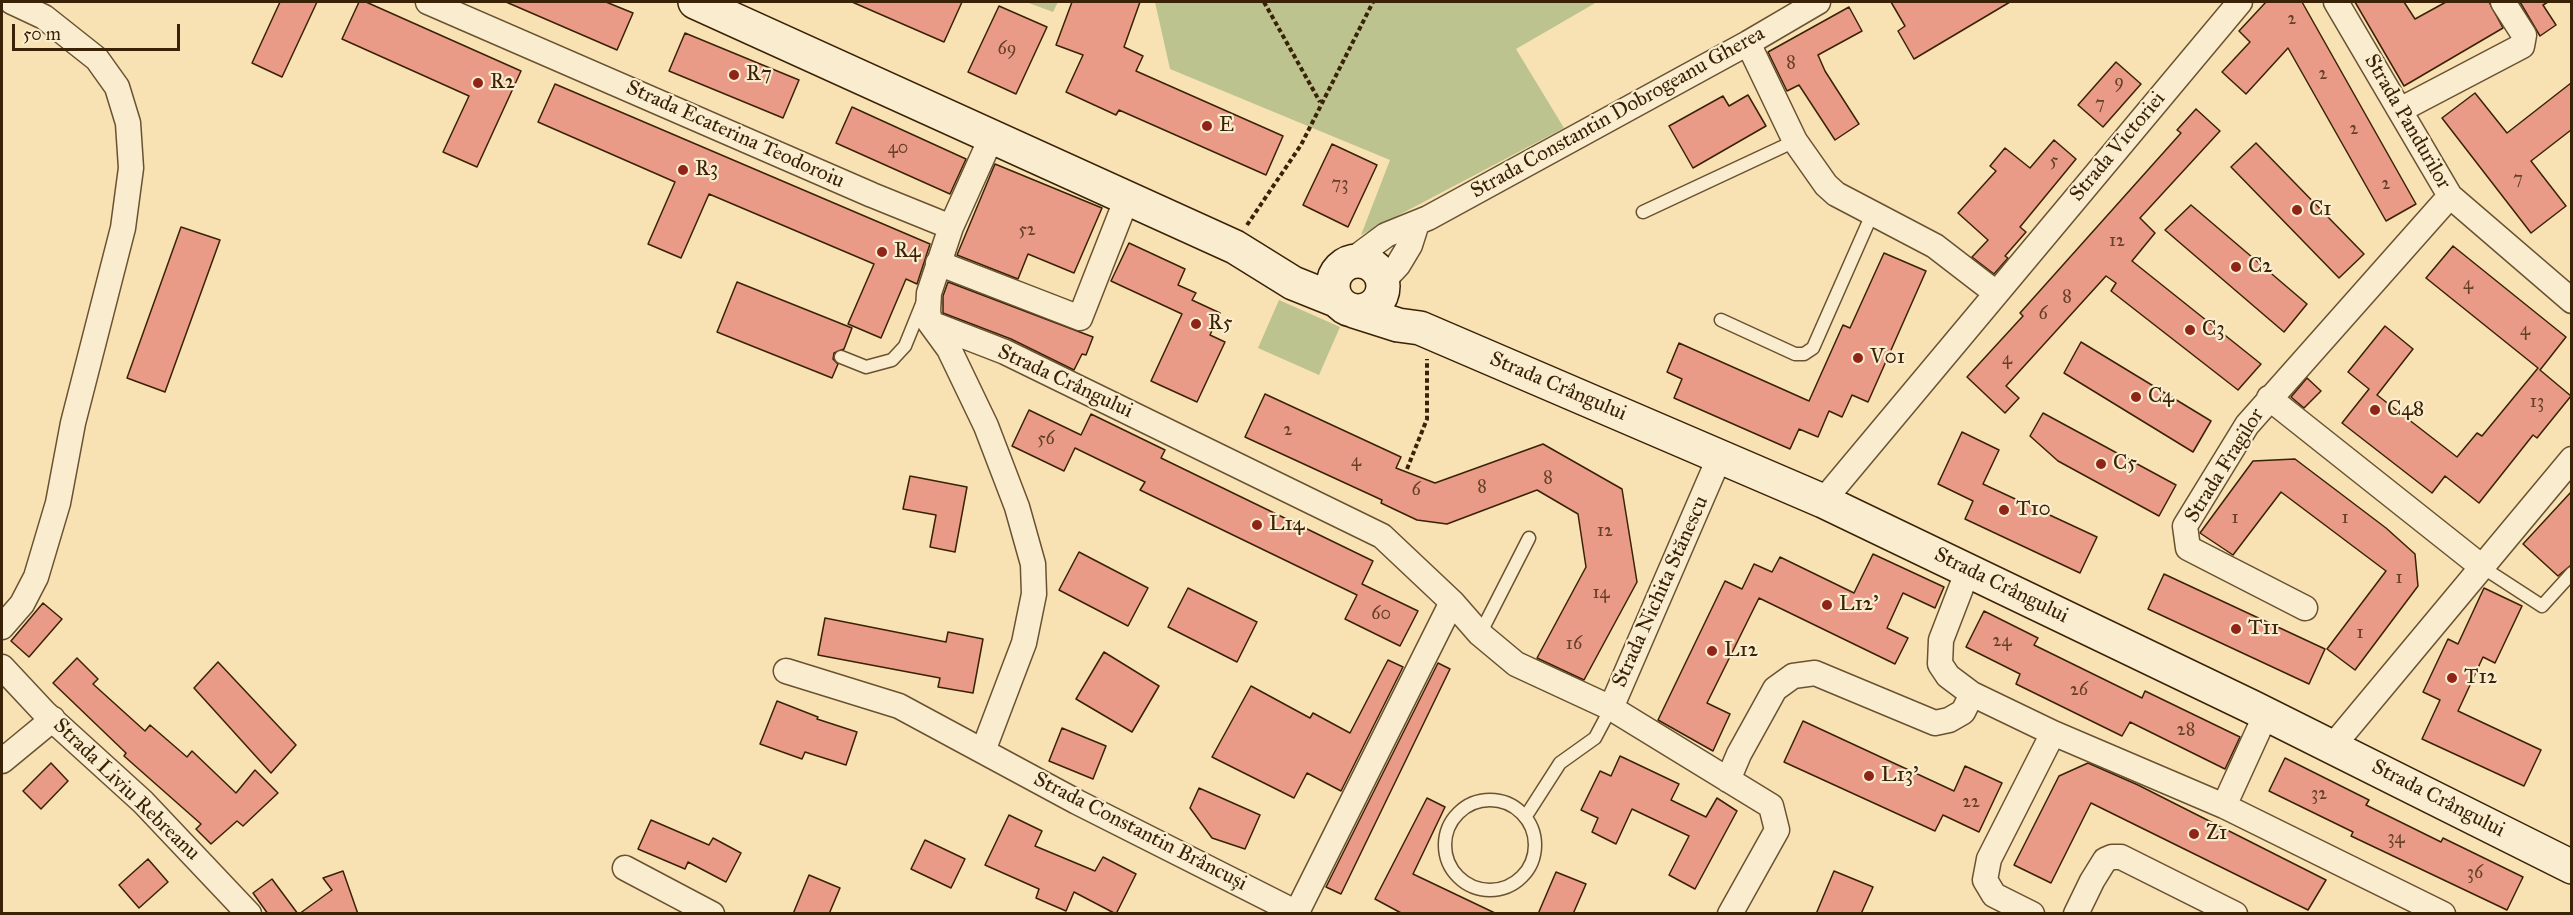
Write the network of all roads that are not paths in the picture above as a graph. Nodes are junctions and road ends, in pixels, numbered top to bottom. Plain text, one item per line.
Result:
1 (12, 2) edge
2 (428, 2) edge
3 (695, 2) edge
4 (1818, 2) edge
5 (2240, 2) edge
6 (2336, 2) edge
7 (2503, 2) edge
8 (1748, 43) junction
9 (2400, 110) junction
10 (992, 136) junction
11 (1795, 141) junction
12 (2450, 196) junction
13 (1126, 198) junction
14 (1643, 212) dead end
15 (1873, 212) junction
16 (1417, 224) junction
17 (951, 226) junction
18 (1243, 251) junction
19 (939, 263) junction
20 (1348, 263) junction
21 (1383, 285) junction
22 (1996, 293) junction
23 (2571, 301) edge
24 (1346, 306) junction
25 (1721, 320) dead end
26 (930, 323) junction
27 (1428, 331) junction
28 (841, 357) dead end
29 (2270, 398) junction
30 (1720, 456) junction
31 (2571, 459) edge
32 (1823, 501) junction
33 (1529, 538) dead end
34 (2482, 567) junction
35 (1968, 570) junction
36 (2571, 573) edge
37 (1452, 602) junction
38 (2305, 608) dead end
39 (2, 627) edge
40 (1480, 634) junction
41 (2, 667) edge
42 (786, 671) dead end
43 (1971, 694) junction
44 (1611, 708) junction
45 (2266, 714) junction
46 (53, 719) junction
47 (2053, 733) junction
48 (2332, 747) junction
49 (983, 751) junction
50 (2, 761) edge
51 (1728, 780) junction
52 (2223, 806) junction
53 (1526, 816) junction
54 (2571, 867) edge
55 (625, 868) dead end
56 (1734, 910) edge
57 (1298, 913) edge
58 (249, 914) edge
59 (712, 914) edge
60 (2032, 914) edge
61 (2076, 914) edge
62 (2235, 914) edge
63 (2443, 914) edge

1 - 39 street
2 - 17 street, Strada Ecaterina Teodoroiu
3 - 10 main road
4 - 8 street, Strada Constantin Dobrogeanu Gherea
5 - 22 street, Strada Victoriei
6 - 9 street, Strada Pandurilor
7 - 9 street
8 - 11 street
8 - 16 street, Strada Constantin Dobrogeanu Gherea
9 - 12 street, Strada Pandurilor
10 - 13 main road
10 - 17 street
11 - 14 lane
11 - 15 street
12 - 23 street, Strada Pandurilor
12 - 29 street, Strada Fragilor
13 - 18 main road
13 - 19 street
15 - 22 street
15 - 25 lane
16 - 20 street, Strada Constantin Dobrogeanu Gherea
16 - 21 street
17 - 19 street
18 - 20 main road
18 - 24 main road
19 - 26 street
19 - 28 lane
20 - 21 main road
20 - 24 main road
21 - 24 main road
21 - 27 main road, Strada Crângului
22 - 32 street, Strada Victoriei
24 - 27 main road, Strada Crângului
26 - 37 street, Strada Crângului
26 - 49 street
27 - 30 main road, Strada Crângului
29 - 34 street, Strada Fragilor
29 - 38 street, Strada Fragilor
30 - 32 main road, Strada Crângului
30 - 44 street, Strada Nichita Stănescu
31 - 34 street
32 - 35 main road, Strada Crângului
33 - 40 lane
34 - 36 lane
34 - 48 street
35 - 43 street
35 - 45 main road, Strada Crângului
37 - 40 street, Strada Crângului
37 - 57 street
40 - 44 street, Strada Crângului
41 - 46 street, Strada Liviu Rebreanu
42 - 49 street, Strada Constantin Brâncuși
43 - 47 street
43 - 51 street
44 - 51 street, Strada Nichita Stănescu
44 - 53 lane
45 - 48 main road, Strada Crângului
45 - 52 street
46 - 50 street
46 - 58 street, Strada Liviu Rebreanu
47 - 52 street
47 - 60 street
48 - 54 main road, Strada Crângului
49 - 57 street, Strada Constantin Brâncuși
51 - 56 street, Strada Nichita Stănescu
52 - 63 street
53 - 53 lane
55 - 59 street
61 - 62 street

